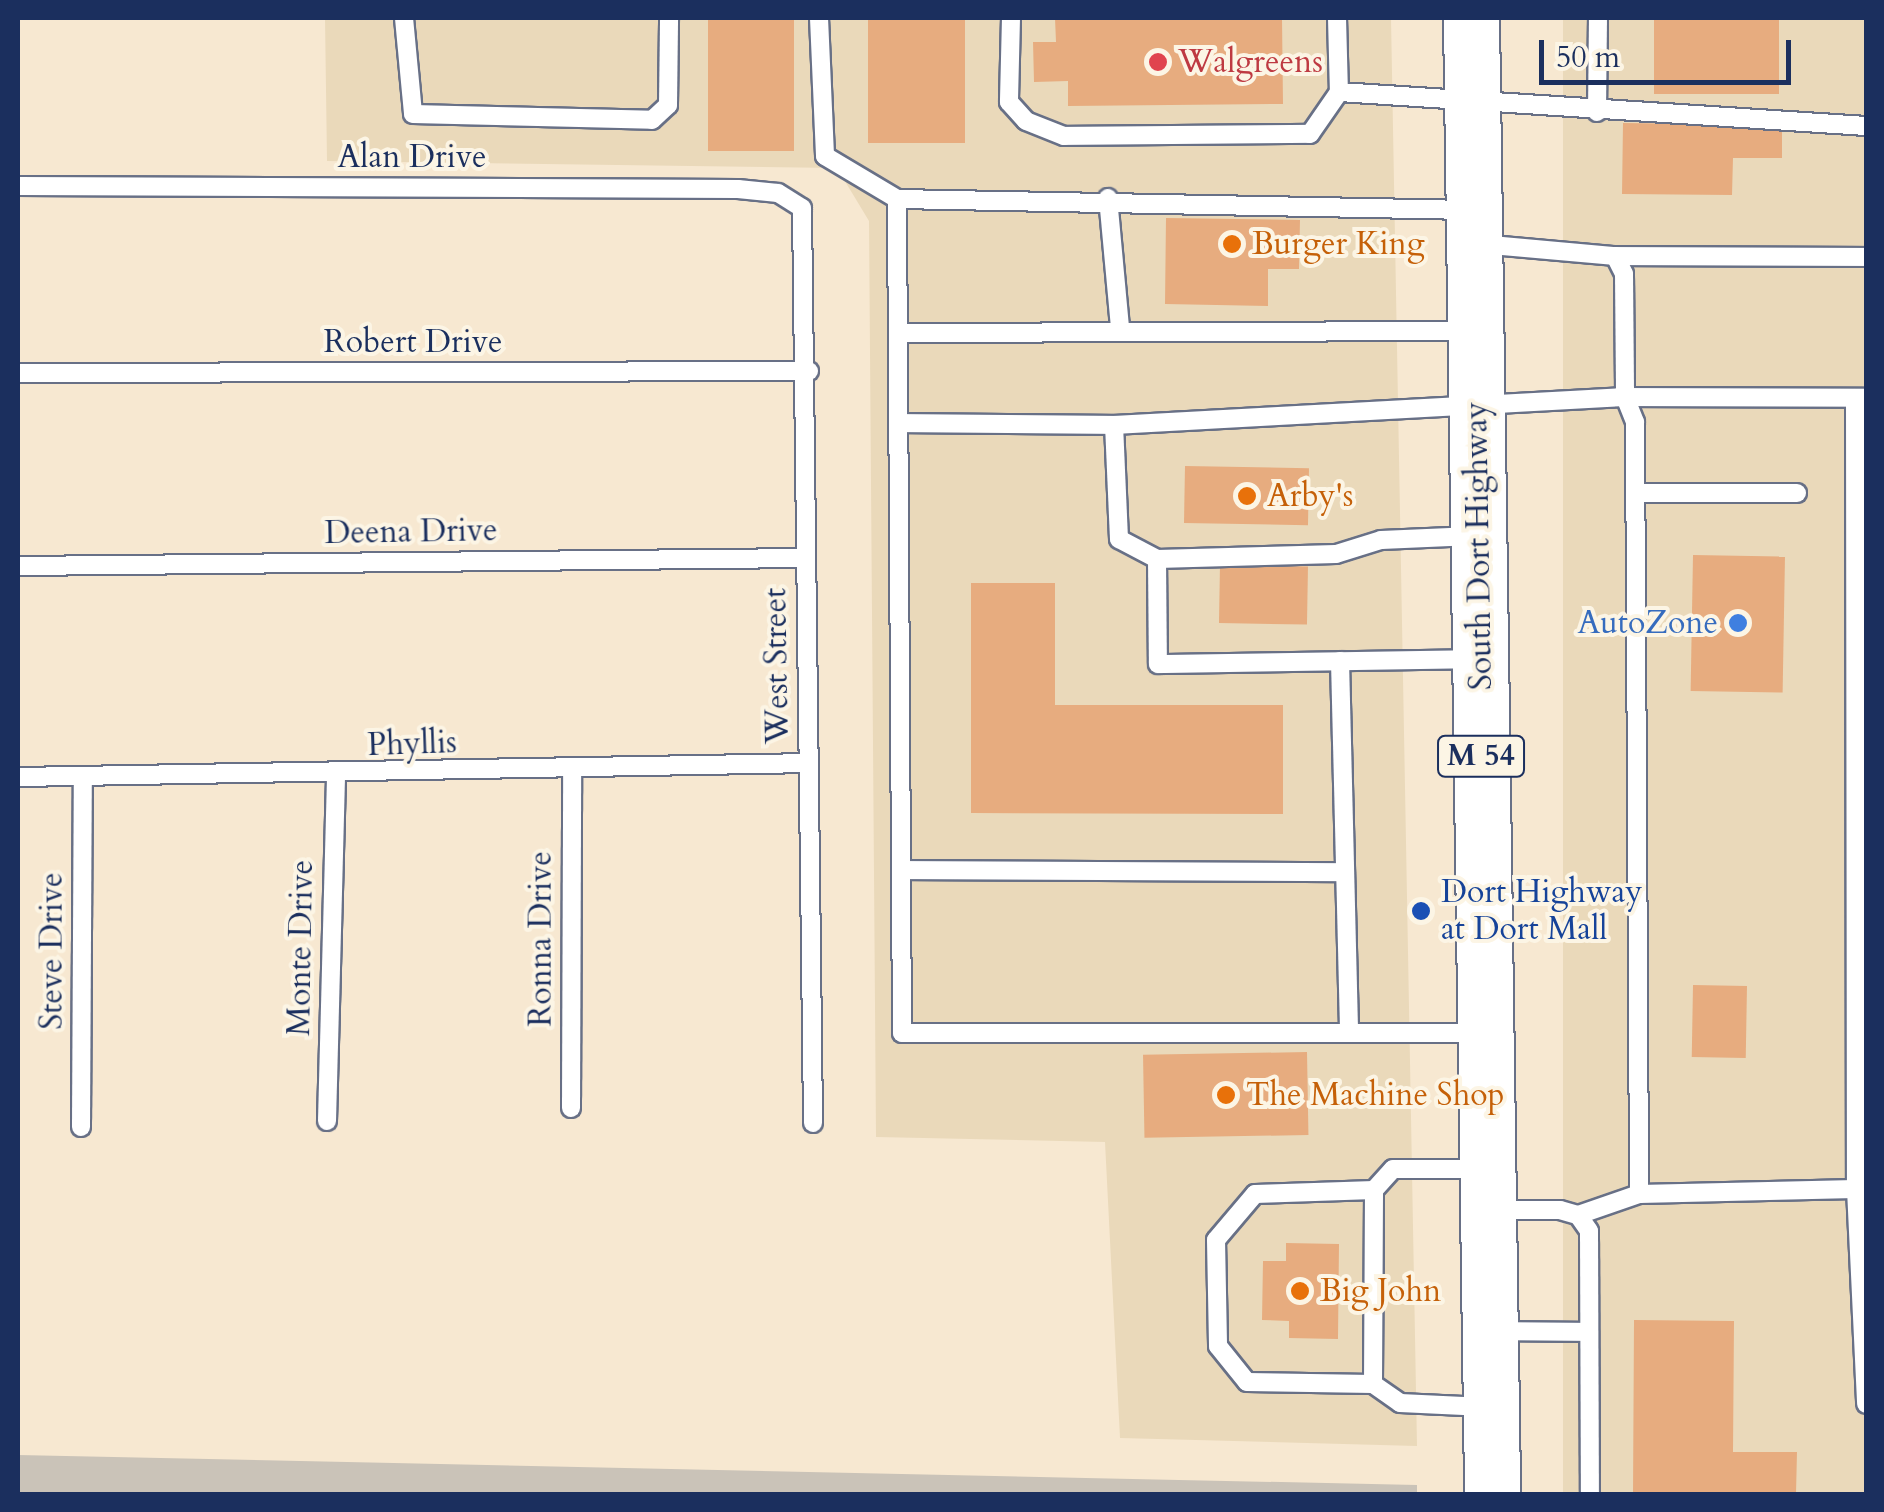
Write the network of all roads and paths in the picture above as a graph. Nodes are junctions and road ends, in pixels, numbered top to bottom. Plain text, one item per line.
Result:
1 (404, 18) edge
2 (669, 18) edge
3 (819, 18) edge
4 (1011, 18) edge
5 (1338, 18) edge
6 (1471, 18) edge
7 (1598, 18) edge
8 (1339, 92) junction
9 (1472, 107) junction
10 (1597, 112) junction
11 (1866, 126) edge
12 (18, 186) edge
13 (896, 198) junction
14 (1108, 198) junction
15 (802, 208) joint
16 (1474, 227) junction
17 (1614, 256) junction
18 (1866, 257) edge
19 (1120, 328) junction
20 (1476, 331) junction
21 (900, 333) junction
22 (809, 371) junction
23 (18, 373) edge
24 (1625, 397) junction
25 (1476, 398) junction
26 (1861, 398) edge
27 (902, 423) junction
28 (1114, 425) junction
29 (1797, 493) dead end
30 (1635, 494) junction
31 (1478, 536) junction
32 (805, 558) junction
33 (1156, 559) junction
34 (18, 566) edge
35 (1480, 659) junction
36 (1340, 661) junction
37 (809, 762) junction
38 (572, 769) junction
39 (18, 776) edge
40 (83, 776) junction
41 (336, 776) junction
42 (903, 870) junction
43 (1345, 872) junction
44 (1349, 1028) junction
45 (1485, 1033) junction
46 (571, 1108) dead end
47 (327, 1121) dead end
48 (813, 1123) dead end
49 (81, 1127) dead end
50 (1862, 1189) edge
51 (1374, 1190) junction
52 (1487, 1190) junction
53 (1638, 1194) junction
54 (1578, 1215) junction
55 (1490, 1330) junction
56 (1589, 1332) junction
57 (1374, 1384) junction
58 (1866, 1404) edge
59 (1490, 1408) junction
60 (1492, 1494) edge
61 (1590, 1494) edge

1 - 2 lane
3 - 13 lane
4 - 8 lane
5 - 8 lane
6 - 9 main road, South Dort Highway / M 54
7 - 10 lane
8 - 9 lane
9 - 10 lane
9 - 16 main road, South Dort Highway / M 54
10 - 11 lane
12 - 15 lane, Alan Drive
13 - 14 lane
13 - 21 lane
14 - 16 lane
14 - 19 lane
15 - 22 lane, West Street
16 - 17 lane
16 - 20 main road, South Dort Highway / M 54
17 - 18 lane
17 - 24 lane
19 - 20 lane
19 - 21 lane
20 - 25 main road, South Dort Highway / M 54
21 - 27 lane
22 - 23 lane, Robert Drive
22 - 32 lane, West Street
24 - 25 lane
24 - 26 lane
24 - 30 lane
25 - 28 lane
25 - 31 main road, South Dort Highway / M 54
26 - 50 lane
27 - 28 lane
27 - 42 lane
28 - 33 lane
29 - 30 lane
30 - 53 lane
31 - 33 lane
31 - 35 main road, South Dort Highway / M 54
32 - 34 lane, Deena Drive
32 - 37 lane, West Street
33 - 36 lane
35 - 36 lane
35 - 45 main road, South Dort Highway / M 54
36 - 43 lane
37 - 38 lane, Phyllis
37 - 48 lane, West Street
38 - 41 lane, Phyllis
38 - 46 lane, Ronna Drive
39 - 40 lane, Phyllis
40 - 41 lane, Phyllis
40 - 49 lane, Steve Drive
41 - 47 lane, Monte Drive
42 - 43 lane
42 - 44 lane
43 - 44 lane
44 - 45 lane
45 - 52 main road, South Dort Highway / M 54
50 - 53 lane
50 - 58 lane
51 - 52 lane
51 - 57 lane
51 - 57 lane
52 - 54 lane
52 - 55 main road, South Dort Highway / M 54
53 - 54 lane
54 - 56 lane
55 - 56 lane
55 - 59 main road, South Dort Highway / M 54
56 - 61 lane
57 - 59 lane
59 - 60 main road, South Dort Highway / M 54

